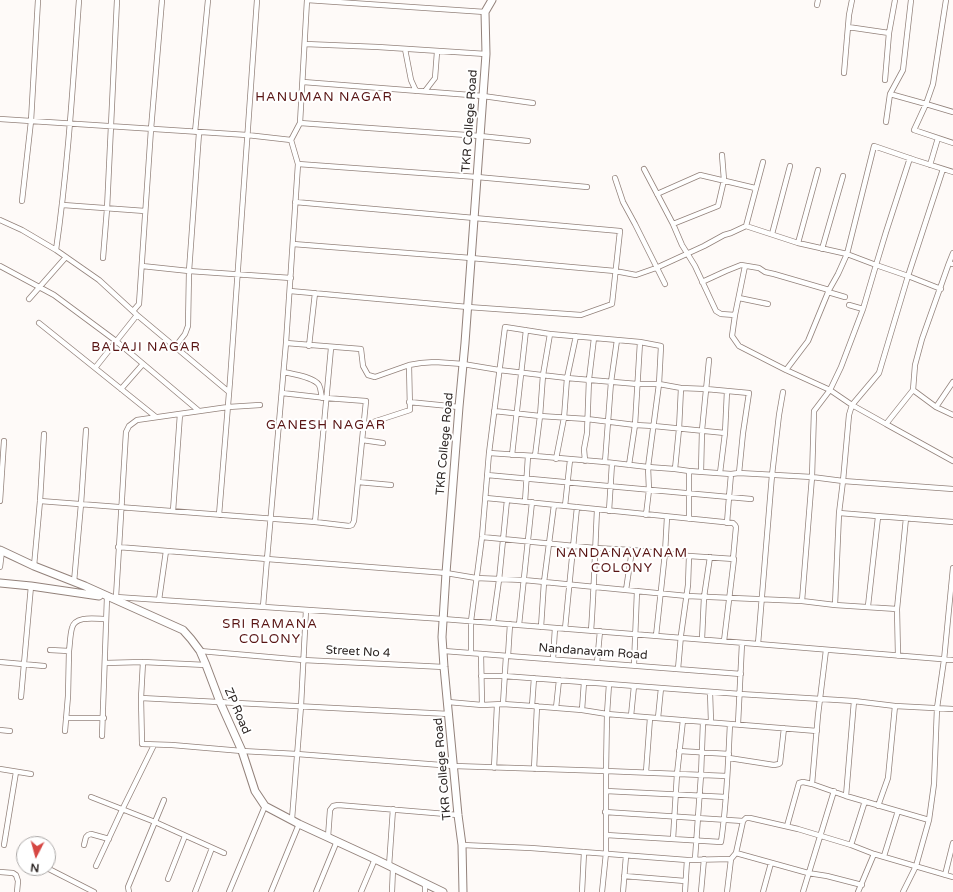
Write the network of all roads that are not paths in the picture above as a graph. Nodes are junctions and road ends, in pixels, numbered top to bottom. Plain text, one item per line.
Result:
1 (38, 0) edge
2 (79, 0) edge
3 (117, 0) edge
4 (162, 0) edge
5 (208, 0) edge
6 (258, 0) edge
7 (307, 0) edge
8 (492, 0) edge
9 (852, 0) edge
10 (895, 0) edge
11 (911, 0) edge
12 (946, 0) edge
13 (359, 2) edge
14 (485, 12) junction
15 (848, 27) junction
16 (889, 33) junction
17 (305, 44) junction
18 (405, 49) junction
19 (437, 52) junction
20 (486, 54) junction
21 (844, 73) dead end
22 (884, 80) dead end
23 (303, 82) junction
24 (416, 91) junction
25 (425, 91) junction
26 (890, 94) junction
27 (483, 96) junction
28 (532, 104) dead end
29 (926, 104) junction
30 (953, 112) edge
31 (0, 119) edge
32 (31, 121) junction
33 (886, 122) dead end
34 (300, 123) junction
35 (70, 124) junction
36 (111, 126) junction
37 (151, 129) junction
38 (197, 132) junction
39 (247, 136) junction
40 (480, 136) junction
41 (938, 138) junction
42 (291, 140) junction
43 (528, 141) dead end
44 (953, 143) edge
45 (722, 155) dead end
46 (910, 158) junction
47 (763, 162) dead end
48 (298, 164) junction
49 (930, 165) junction
50 (790, 166) dead end
51 (943, 169) junction
52 (644, 170) dead end
53 (818, 170) dead end
54 (953, 172) edge
55 (843, 176) dead end
56 (477, 177) junction
57 (615, 178) dead end
58 (724, 180) junction
59 (587, 187) dead end
60 (756, 188) junction
61 (657, 194) junction
62 (22, 201) dead end
63 (295, 202) junction
64 (63, 205) junction
65 (107, 208) junction
66 (145, 210) junction
67 (474, 218) junction
68 (0, 220) edge
69 (673, 224) junction
70 (746, 226) junction
71 (772, 234) junction
72 (798, 243) junction
73 (293, 244) junction
74 (822, 249) junction
75 (56, 250) junction
76 (953, 253) edge
77 (687, 254) junction
78 (847, 254) junction
79 (66, 257) junction
80 (103, 258) dead end
81 (471, 258) junction
82 (951, 264) edge
83 (876, 265) junction
84 (0, 266) edge
85 (142, 266) junction
86 (745, 266) junction
87 (656, 268) junction
88 (189, 271) junction
89 (615, 271) junction
90 (238, 274) junction
91 (908, 276) junction
92 (291, 278) junction
93 (702, 282) junction
94 (664, 284) dead end
95 (40, 287) junction
96 (940, 289) junction
97 (290, 291) junction
98 (829, 291) junction
99 (315, 293) junction
100 (845, 297) dead end
101 (738, 298) junction
102 (29, 299) dead end
103 (768, 304) dead end
104 (848, 304) dead end
105 (468, 307) junction
106 (863, 309) junction
107 (133, 311) junction
108 (735, 315) junction
109 (137, 316) junction
110 (39, 323) dead end
111 (526, 330) junction
112 (550, 334) junction
113 (576, 336) junction
114 (594, 338) junction
115 (617, 340) junction
116 (116, 341) junction
117 (640, 342) junction
118 (286, 343) junction
119 (310, 346) junction
120 (175, 347) junction
121 (331, 348) junction
122 (709, 360) dead end
123 (143, 364) junction
124 (463, 364) junction
125 (409, 365) junction
126 (95, 368) junction
127 (499, 370) junction
128 (786, 370) junction
129 (284, 372) junction
130 (522, 372) junction
131 (544, 375) junction
132 (567, 378) junction
133 (589, 379) junction
134 (611, 382) junction
135 (953, 382) edge
136 (637, 384) junction
137 (659, 384) junction
138 (681, 388) junction
139 (121, 389) junction
140 (706, 389) junction
141 (830, 390) junction
142 (913, 390) junction
143 (728, 391) junction
144 (229, 392) junction
145 (783, 392) dead end
146 (282, 393) junction
147 (324, 398) junction
148 (409, 402) junction
149 (260, 405) dead end
150 (852, 405) junction
151 (228, 407) junction
152 (459, 407) junction
153 (936, 407) junction
154 (199, 411) junction
155 (494, 411) junction
156 (180, 414) junction
157 (517, 414) junction
158 (953, 415) edge
159 (540, 416) junction
160 (156, 417) junction
161 (564, 418) junction
162 (587, 419) junction
163 (608, 421) junction
164 (886, 424) junction
165 (364, 425) junction
166 (635, 425) junction
167 (654, 426) junction
168 (679, 429) junction
169 (86, 430) dead end
170 (702, 430) junction
171 (725, 433) junction
172 (44, 434) dead end
173 (362, 440) junction
174 (4, 441) dead end
175 (383, 442) dead end
176 (489, 453) junction
177 (512, 455) junction
178 (528, 456) junction
179 (535, 456) junction
180 (556, 459) junction
181 (570, 460) junction
182 (585, 461) junction
183 (953, 461) edge
184 (605, 462) junction
185 (612, 463) junction
186 (629, 465) junction
187 (648, 467) junction
188 (675, 469) junction
189 (689, 471) junction
190 (701, 472) junction
191 (720, 473) junction
192 (739, 473) junction
193 (487, 474) junction
194 (731, 474) junction
195 (772, 475) junction
196 (812, 477) junction
197 (527, 478) junction
198 (844, 480) junction
199 (358, 482) junction
200 (568, 482) junction
201 (391, 485) dead end
202 (610, 486) junction
203 (953, 489) edge
204 (649, 490) junction
205 (689, 493) junction
206 (728, 497) junction
207 (486, 498) junction
208 (751, 499) dead end
209 (507, 500) junction
210 (0, 501) edge
211 (40, 502) junction
212 (525, 502) junction
213 (532, 502) junction
214 (81, 504) junction
215 (554, 505) junction
216 (565, 506) junction
217 (121, 507) junction
218 (577, 507) junction
219 (597, 510) junction
220 (173, 511) junction
221 (610, 511) junction
222 (839, 513) junction
223 (219, 514) junction
224 (646, 515) junction
225 (667, 517) junction
226 (878, 517) junction
227 (906, 518) junction
228 (271, 519) junction
229 (689, 519) junction
230 (315, 522) junction
231 (953, 522) edge
232 (727, 523) junction
233 (482, 537) junction
234 (503, 539) junction
235 (527, 541) junction
236 (548, 543) junction
237 (573, 545) junction
238 (118, 548) junction
239 (595, 548) junction
240 (1, 550) edge
241 (632, 550) junction
242 (166, 551) junction
243 (665, 553) junction
244 (689, 556) junction
245 (710, 557) junction
246 (267, 558) junction
247 (733, 559) junction
248 (34, 566) junction
249 (0, 567) edge
250 (953, 568) edge
251 (446, 573) junction
252 (476, 578) junction
253 (499, 580) junction
254 (524, 580) junction
255 (74, 582) junction
256 (544, 582) junction
257 (0, 584) edge
258 (569, 585) junction
259 (31, 586) junction
260 (594, 588) junction
261 (626, 590) junction
262 (637, 591) junction
263 (661, 593) junction
264 (687, 596) junction
265 (107, 597) junction
266 (116, 597) junction
267 (704, 597) junction
268 (730, 598) junction
269 (762, 599) junction
270 (159, 600) junction
271 (802, 601) junction
272 (835, 604) junction
273 (263, 606) junction
274 (868, 606) junction
275 (898, 609) junction
276 (306, 610) junction
277 (443, 619) junction
278 (106, 620) junction
279 (471, 621) junction
280 (493, 623) junction
281 (510, 624) junction
282 (519, 625) junction
283 (540, 627) junction
284 (555, 628) junction
285 (565, 629) junction
286 (591, 631) junction
287 (600, 631) junction
288 (635, 634) junction
289 (656, 636) junction
290 (681, 638) junction
291 (702, 640) junction
292 (724, 641) junction
293 (742, 643) junction
294 (758, 644) junction
295 (50, 650) dead end
296 (826, 650) junction
297 (69, 651) junction
298 (200, 651) junction
299 (444, 651) junction
300 (471, 653) junction
301 (481, 654) junction
302 (507, 656) junction
303 (898, 656) junction
304 (553, 659) junction
305 (303, 660) junction
306 (944, 660) junction
307 (953, 660) edge
308 (0, 662) edge
309 (144, 662) junction
310 (105, 663) junction
311 (597, 663) junction
312 (24, 664) junction
313 (206, 665) junction
314 (634, 665) junction
315 (44, 666) dead end
316 (444, 667) junction
317 (678, 669) junction
318 (741, 674) junction
319 (481, 676) junction
320 (504, 676) junction
321 (534, 678) junction
322 (559, 680) junction
323 (584, 682) junction
324 (609, 684) junction
325 (634, 686) junction
326 (661, 688) junction
327 (710, 692) junction
328 (740, 694) junction
329 (21, 697) dead end
330 (142, 698) junction
331 (821, 699) junction
332 (854, 701) junction
333 (220, 702) junction
334 (448, 702) junction
335 (497, 704) junction
336 (503, 704) junction
337 (482, 705) junction
338 (301, 706) junction
339 (534, 706) junction
340 (895, 706) junction
341 (556, 708) junction
342 (937, 708) junction
343 (953, 708) edge
344 (582, 710) junction
345 (449, 714) junction
346 (607, 714) junction
347 (631, 716) junction
348 (66, 718) junction
349 (104, 718) junction
350 (650, 718) junction
351 (658, 718) junction
352 (683, 720) junction
353 (703, 722) junction
354 (711, 722) junction
355 (730, 724) junction
356 (738, 724) junction
357 (784, 728) junction
358 (0, 730) edge
359 (64, 730) dead end
360 (10, 731) dead end
361 (817, 731) junction
362 (102, 736) dead end
363 (154, 745) junction
364 (242, 751) junction
365 (680, 751) junction
366 (702, 752) junction
367 (297, 754) junction
368 (729, 756) junction
369 (454, 766) junction
370 (494, 768) junction
371 (0, 769) edge
372 (534, 769) junction
373 (606, 771) junction
374 (16, 772) junction
375 (646, 772) junction
376 (31, 774) dead end
377 (677, 774) junction
378 (701, 775) junction
379 (727, 776) junction
380 (812, 784) junction
381 (606, 791) junction
382 (834, 791) junction
383 (675, 795) junction
384 (699, 796) junction
385 (846, 796) junction
386 (91, 797) dead end
387 (726, 797) junction
388 (164, 800) dead end
389 (865, 801) junction
390 (265, 806) junction
391 (878, 806) junction
392 (122, 810) junction
393 (393, 810) junction
394 (898, 811) junction
395 (606, 812) junction
396 (458, 815) junction
397 (674, 816) junction
398 (697, 818) junction
399 (292, 819) junction
400 (724, 820) junction
401 (929, 820) junction
402 (743, 821) junction
403 (155, 822) junction
404 (299, 824) junction
405 (787, 826) junction
406 (606, 835) junction
407 (185, 836) junction
408 (820, 836) junction
409 (328, 837) junction
410 (109, 839) junction
411 (673, 839) junction
412 (696, 840) junction
413 (337, 841) junction
414 (953, 843) edge
415 (4, 845) dead end
416 (84, 845) dead end
417 (462, 845) junction
418 (851, 845) junction
419 (212, 848) junction
420 (584, 852) junction
421 (224, 853) dead end
422 (606, 853) junction
423 (736, 853) junction
424 (874, 854) junction
425 (626, 856) junction
426 (884, 856) junction
427 (375, 859) junction
428 (695, 859) junction
429 (704, 859) junction
430 (731, 859) junction
431 (687, 860) junction
432 (771, 863) junction
433 (96, 866) dead end
434 (916, 866) junction
435 (391, 867) junction
436 (0, 872) edge
437 (56, 873) edge
438 (808, 873) junction
439 (945, 875) junction
440 (624, 876) junction
441 (953, 877) edge
442 (168, 879) dead end
443 (685, 881) junction
444 (425, 884) junction
445 (862, 885) junction
446 (17, 892) edge
447 (94, 892) edge
448 (129, 892) edge
449 (195, 892) edge
450 (229, 892) edge
451 (270, 892) edge
452 (316, 892) edge
453 (361, 892) edge
454 (392, 892) edge
455 (425, 892) edge
456 (443, 892) edge
457 (463, 892) edge
458 (582, 892) edge
459 (602, 892) edge
460 (623, 892) edge
461 (685, 892) edge
462 (701, 892) edge
463 (728, 892) edge
464 (764, 892) edge
465 (803, 892) edge
466 (858, 892) edge
467 (903, 892) edge

1 - 32 street
2 - 35 street
3 - 36 street
4 - 37 street
5 - 38 street
6 - 39 street
7 - 13 street
7 - 17 street
8 - 14 street
9 - 15 street
10 - 16 street
11 - 26 street
12 - 29 street
13 - 14 street
14 - 20 street, TKR College Road
15 - 16 street
15 - 21 street
16 - 22 street
17 - 18 street
17 - 23 street
18 - 19 street
18 - 24 street
19 - 20 street
19 - 25 street
20 - 27 street, TKR College Road
23 - 24 street
23 - 34 street
24 - 25 street
25 - 27 street
26 - 29 street
26 - 33 street
27 - 28 street
27 - 40 street, TKR College Road
29 - 30 street
29 - 41 street
31 - 32 street
32 - 35 street
32 - 62 street
34 - 40 street
34 - 42 street
35 - 36 street
35 - 64 street
36 - 37 street
36 - 65 street
37 - 38 street
37 - 66 street
38 - 39 street
38 - 88 street
39 - 42 street
39 - 90 street
40 - 43 street
40 - 56 street, TKR College Road
41 - 44 street
41 - 49 street
42 - 48 street
45 - 58 street
46 - 49 street
46 - 78 street
46 - 83 street
47 - 60 street
48 - 56 street
48 - 63 street
49 - 51 street
50 - 71 street
51 - 54 street
51 - 91 street
52 - 61 street
53 - 72 street
55 - 74 street
56 - 59 street
56 - 67 street, TKR College Road
57 - 87 street
58 - 60 street
58 - 61 street
58 - 69 street
60 - 70 street
61 - 69 street
63 - 67 street
63 - 73 street
64 - 65 street
64 - 75 street
65 - 66 street
65 - 80 street
66 - 85 street
67 - 81 street, TKR College Road
67 - 89 street
68 - 75 street
69 - 77 street
70 - 71 street
70 - 77 street
71 - 72 street
72 - 74 street
73 - 81 street
73 - 92 street
74 - 78 street
75 - 79 street
76 - 82 street
77 - 87 street
77 - 93 street
78 - 83 street
78 - 98 street
79 - 95 street
79 - 107 street
81 - 89 street
81 - 105 street, TKR College Road
82 - 96 street
83 - 91 street
83 - 106 street
84 - 95 street
85 - 88 street
85 - 107 street
86 - 93 street
86 - 98 street
86 - 101 street
87 - 89 street
87 - 94 street
88 - 90 street
88 - 120 street
89 - 105 street
90 - 92 street
90 - 144 street
91 - 96 street
91 - 150 street
92 - 97 street
93 - 108 street
95 - 102 street
95 - 116 street
96 - 142 street
97 - 99 street
97 - 118 street
98 - 100 street
98 - 128 street
99 - 105 street
99 - 119 street
101 - 103 street
101 - 108 street
104 - 106 street
105 - 124 street, TKR College Road
106 - 141 street
107 - 109 street
108 - 128 street
109 - 116 street
109 - 120 street
110 - 126 street
111 - 112 street
111 - 127 street
111 - 130 street
112 - 113 street
112 - 131 street
113 - 114 street
113 - 132 street
114 - 115 street
114 - 133 street
115 - 117 street
115 - 134 street
116 - 123 street
116 - 126 street
117 - 136 street
117 - 137 street
118 - 119 street
118 - 129 street
119 - 121 street
120 - 144 street
121 - 125 street
121 - 147 street
122 - 140 street
123 - 139 street
123 - 154 street
124 - 125 street
124 - 127 street
124 - 152 street, TKR College Road
125 - 148 street
126 - 139 street
127 - 130 street
127 - 155 street
128 - 141 street
129 - 146 street
129 - 147 street
130 - 131 street
130 - 157 street
131 - 132 street
131 - 159 street
132 - 133 street
132 - 161 street
133 - 134 street
133 - 162 street
134 - 136 street
134 - 163 street
135 - 153 street
136 - 137 street
136 - 166 street
137 - 138 street
137 - 167 street
138 - 140 street
138 - 168 street
139 - 160 street
140 - 143 street
140 - 170 street
141 - 150 street
141 - 196 street
142 - 153 street
142 - 164 street
143 - 171 street
143 - 192 street
144 - 151 street
145 - 195 street
146 - 147 street
146 - 228 street
147 - 165 street
147 - 230 street
148 - 152 street
148 - 165 street
149 - 151 street
150 - 164 street
150 - 198 street
151 - 154 street
151 - 223 street
152 - 251 street, TKR College Road
153 - 158 street
154 - 156 street
155 - 157 street
155 - 176 street
156 - 160 street
156 - 220 street
157 - 159 street
157 - 177 street
159 - 161 street
159 - 179 street
160 - 217 street
161 - 162 street
161 - 180 street
162 - 163 street
162 - 182 street
163 - 166 street
163 - 184 street
164 - 183 street
165 - 173 street
166 - 167 street
166 - 186 street
167 - 168 street
167 - 187 street
168 - 170 street
168 - 188 street
169 - 214 street
170 - 171 street
170 - 190 street
171 - 191 street
172 - 211 street
173 - 175 street
173 - 199 street
174 - 210 street
176 - 177 street
176 - 193 street
177 - 178 street
178 - 179 street
178 - 197 street
179 - 180 street
180 - 181 street
181 - 182 street
181 - 200 street
182 - 184 street
184 - 185 street
185 - 186 street
185 - 202 street
186 - 187 street
187 - 188 street
187 - 204 street
188 - 189 street
189 - 190 street
189 - 205 street
190 - 191 street
191 - 194 street
192 - 194 street
192 - 195 street
193 - 197 street
193 - 207 street
194 - 206 street
195 - 196 street
195 - 269 street
196 - 198 street
196 - 271 street
197 - 200 street
197 - 212 street
198 - 203 street
198 - 222 street
199 - 201 street
199 - 230 street
200 - 202 street
200 - 216 street
202 - 204 street
202 - 221 street
204 - 205 street
204 - 224 street
205 - 206 street
205 - 229 street
206 - 208 street
206 - 232 street
207 - 209 street
207 - 233 street
209 - 212 street
209 - 234 street
211 - 214 street
211 - 248 street
212 - 213 street
213 - 215 street
213 - 235 street
214 - 217 street
214 - 255 street
215 - 216 street
215 - 236 street
216 - 218 street
217 - 220 street
217 - 238 street
218 - 219 street
218 - 237 street
219 - 221 street
219 - 239 street
220 - 223 street
221 - 224 street
222 - 226 street
222 - 272 street
223 - 228 street
224 - 225 street
225 - 229 street
225 - 243 street
226 - 227 street
226 - 274 street
227 - 231 street
227 - 275 street
228 - 230 street
228 - 246 street
229 - 232 street
232 - 247 street
233 - 234 street
233 - 252 street
234 - 235 street
234 - 253 street
235 - 236 street
235 - 254 street
236 - 237 street
236 - 256 street
237 - 239 street
237 - 258 street
238 - 242 street
238 - 266 street
239 - 241 street
239 - 260 street
240 - 248 street, ZP Road
240 - 249 street
241 - 243 street
241 - 261 street
242 - 246 street
242 - 270 street
243 - 244 street
243 - 263 street
244 - 245 street
244 - 264 street
245 - 247 street
245 - 267 street
246 - 251 street
246 - 273 street
247 - 268 street
248 - 255 street, ZP Road
250 - 306 street
251 - 252 street
251 - 277 street, TKR College Road
252 - 253 street
252 - 279 street
253 - 254 street
253 - 280 street
254 - 256 street
254 - 282 street
255 - 265 street, ZP Road
256 - 258 street
256 - 283 street
257 - 259 street
258 - 260 street
258 - 285 street
259 - 265 street
259 - 312 street
260 - 261 street
260 - 286 street
261 - 262 street
262 - 263 street
262 - 288 street
263 - 264 street
263 - 289 street
264 - 267 street
264 - 290 street
265 - 266 street
265 - 278 street
265 - 298 street, ZP Road
266 - 270 street
267 - 268 street
267 - 291 street
268 - 269 street
268 - 292 street
269 - 271 street
269 - 294 street
270 - 273 street
271 - 272 street
272 - 274 street
273 - 276 street
274 - 275 street
275 - 303 street
276 - 277 street
276 - 305 street
277 - 279 street
277 - 299 street, TKR College Road
278 - 297 street
278 - 310 street
279 - 280 street
279 - 300 street
280 - 281 street
281 - 282 street
281 - 302 street
282 - 283 street
283 - 284 street
284 - 285 street
284 - 304 street
285 - 286 street
286 - 287 street
287 - 288 street
287 - 311 street
288 - 289 street
288 - 314 street
289 - 290 street
290 - 291 street
290 - 317 street
291 - 292 street
292 - 293 street
293 - 294 street
293 - 318 street
294 - 296 street
295 - 297 street
296 - 303 street
296 - 331 street
297 - 348 street
298 - 305 street, Street No 4
298 - 313 street, ZP Road
299 - 300 street, Nandanavam Road
299 - 316 street, TKR College Road
300 - 301 street, Nandanavam Road
301 - 302 street, Nandanavam Road
301 - 319 street
302 - 304 street, Nandanavam Road
302 - 320 street
303 - 306 street
304 - 311 street, Nandanavam Road
305 - 316 street, Street No 4
305 - 338 street
306 - 307 street
306 - 342 street
308 - 312 street
309 - 310 street
309 - 313 street
309 - 330 street
310 - 349 street
311 - 314 street, Nandanavam Road
312 - 315 street
312 - 329 street
313 - 333 street, ZP Road
314 - 317 street, Nandanavam Road
316 - 334 street, TKR College Road
317 - 318 street, Nandanavam Road
318 - 328 street
319 - 320 street
319 - 337 street
320 - 321 street
320 - 336 street
321 - 322 street
321 - 339 street
322 - 323 street
322 - 341 street
323 - 324 street
323 - 344 street
324 - 325 street
324 - 346 street
325 - 326 street
325 - 347 street
326 - 327 street
326 - 351 street
327 - 328 street
327 - 354 street
328 - 331 street
328 - 356 street
330 - 333 street
330 - 363 street
331 - 332 street
331 - 361 street
332 - 340 street
332 - 385 street
333 - 338 street
333 - 364 street, ZP Road
334 - 337 street
334 - 345 street, TKR College Road
335 - 336 street
335 - 337 street
335 - 370 street
336 - 339 street
338 - 345 street
338 - 367 street
339 - 341 street
339 - 372 street
340 - 342 street
340 - 391 street
341 - 344 street
342 - 343 street
342 - 401 street
344 - 346 street
345 - 369 street, TKR College Road
346 - 347 street
346 - 373 street
347 - 350 street
348 - 349 street
348 - 359 street
349 - 362 street
350 - 351 street
350 - 375 street
351 - 352 street
352 - 353 street
352 - 365 street
353 - 354 street
353 - 366 street
354 - 355 street
355 - 356 street
355 - 368 street
356 - 357 street
357 - 361 street
357 - 368 street
358 - 360 street
361 - 380 street
363 - 364 street
363 - 392 street
364 - 367 street
364 - 390 street, ZP Road
365 - 366 street
365 - 377 street
366 - 368 street
366 - 378 street
367 - 369 street
367 - 399 street
368 - 379 street
369 - 370 street
369 - 396 street, TKR College Road
370 - 372 street
371 - 374 street
372 - 373 street
373 - 375 street
373 - 381 street
374 - 376 street
374 - 415 street
375 - 377 street
377 - 378 street
377 - 383 street
378 - 379 street
378 - 384 street
379 - 387 street
380 - 382 street
380 - 405 street
381 - 383 street
381 - 395 street
382 - 385 street
382 - 408 street
383 - 384 street
383 - 397 street
384 - 387 street
384 - 398 street
385 - 389 street
386 - 392 street
387 - 400 street
388 - 403 street
389 - 391 street
389 - 418 street
390 - 399 street
390 - 450 street
391 - 394 street
392 - 403 street
392 - 410 street
393 - 396 street
393 - 409 street
393 - 435 street
394 - 401 street
394 - 426 street
395 - 397 street
395 - 406 street
396 - 417 street, TKR College Road
397 - 398 street
397 - 411 street
398 - 400 street
398 - 412 street
399 - 404 street
400 - 402 street
400 - 412 street
401 - 434 street
402 - 405 street
402 - 423 street
403 - 407 street
403 - 448 street
404 - 409 street
404 - 451 street
405 - 408 street
406 - 411 street
406 - 422 street
407 - 419 street
407 - 442 street
408 - 418 street
408 - 438 street
409 - 413 street
410 - 416 street
410 - 433 street
411 - 412 street
412 - 428 street
413 - 427 street
413 - 452 street
414 - 439 street
417 - 420 street
417 - 457 street, TKR College Road
418 - 424 street
419 - 421 street
419 - 449 street
420 - 422 street
420 - 458 street
422 - 425 street
422 - 459 street
423 - 430 street
423 - 432 street
424 - 426 street
424 - 445 street
425 - 431 street
425 - 440 street
426 - 434 street
427 - 435 street
427 - 453 street
428 - 429 street
428 - 431 street
429 - 430 street
429 - 462 street
430 - 463 street
431 - 443 street
432 - 438 street
432 - 464 street
434 - 439 street
434 - 467 street
435 - 444 street
435 - 454 street
436 - 446 street
437 - 447 street
438 - 445 street
438 - 465 street
439 - 441 street
440 - 443 street
440 - 460 street
443 - 461 street
444 - 455 street
444 - 456 street
445 - 466 street

